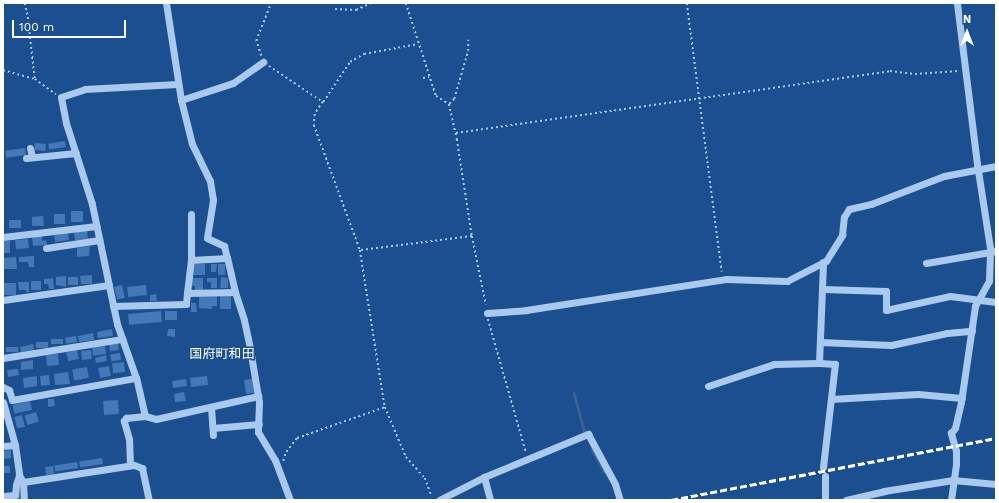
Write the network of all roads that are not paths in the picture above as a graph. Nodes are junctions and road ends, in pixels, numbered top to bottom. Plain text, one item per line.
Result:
1 (166, 3) edge
2 (956, 3) edge
3 (263, 62) road end
4 (177, 84) junction
5 (181, 100) junction
6 (30, 148) dead end
7 (76, 153) junction
8 (996, 166) edge
9 (978, 169) junction
10 (191, 214) dead end
11 (96, 226) junction
12 (3, 237) edge
13 (100, 240) junction
14 (46, 248) dead end
15 (993, 252) edge
16 (227, 258) junction
17 (191, 260) junction
18 (823, 262) junction
19 (926, 263) dead end
20 (109, 285) junction
21 (822, 289) junction
22 (235, 292) junction
23 (187, 293) junction
24 (978, 299) junction
25 (3, 300) edge
26 (996, 302) edge
27 (113, 306) junction
28 (487, 313) road end
29 (972, 331) junction
30 (122, 339) junction
31 (820, 342) junction
32 (3, 358) edge
33 (819, 363) junction
34 (136, 378) junction
35 (708, 386) dead end
36 (3, 387) edge
37 (258, 396) junction
38 (962, 398) junction
39 (831, 399) junction
40 (3, 402) edge
41 (211, 407) junction
42 (145, 416) junction
43 (258, 424) junction
44 (15, 445) junction
45 (3, 446) edge
46 (130, 465) junction
47 (823, 467) dead end
48 (825, 476) dead end
49 (484, 477) junction
50 (21, 479) junction
51 (953, 480) junction
52 (996, 484) edge
53 (3, 496) edge
54 (863, 498) edge
55 (24, 500) edge
56 (149, 500) edge
57 (290, 500) edge
58 (439, 500) edge
59 (490, 500) edge
60 (620, 500) edge
61 (825, 500) edge
62 (846, 500) edge
63 (951, 500) edge

1 - 4 street
2 - 9 street
3 - 5 street
4 - 5 street
4 - 7 street
5 - 16 street
6 - 7 street
7 - 11 street
8 - 9 street
9 - 15 street
9 - 18 street
10 - 17 street
11 - 12 street
11 - 13 street
13 - 14 street
13 - 20 street
15 - 19 street
15 - 24 street
16 - 17 street
16 - 22 street
17 - 23 street
18 - 21 street
18 - 28 street
20 - 25 street
20 - 27 street
21 - 24 street
21 - 31 street
22 - 23 street
22 - 37 street
23 - 27 street
24 - 26 street
24 - 29 street
27 - 30 street
29 - 31 street
29 - 38 street
30 - 32 street
30 - 34 street
31 - 33 street
33 - 35 street
33 - 39 street
34 - 36 street
34 - 42 street
37 - 41 street
37 - 43 street
38 - 39 street
38 - 51 street
39 - 47 street
40 - 44 street
41 - 42 street
41 - 43 street
42 - 46 street
43 - 57 street
44 - 45 street
44 - 50 street
46 - 50 street
46 - 56 street
48 - 61 street
49 - 58 street
49 - 59 street
49 - 60 street
50 - 53 street
50 - 55 street
51 - 52 street
51 - 54 street
51 - 63 street
54 - 62 street

